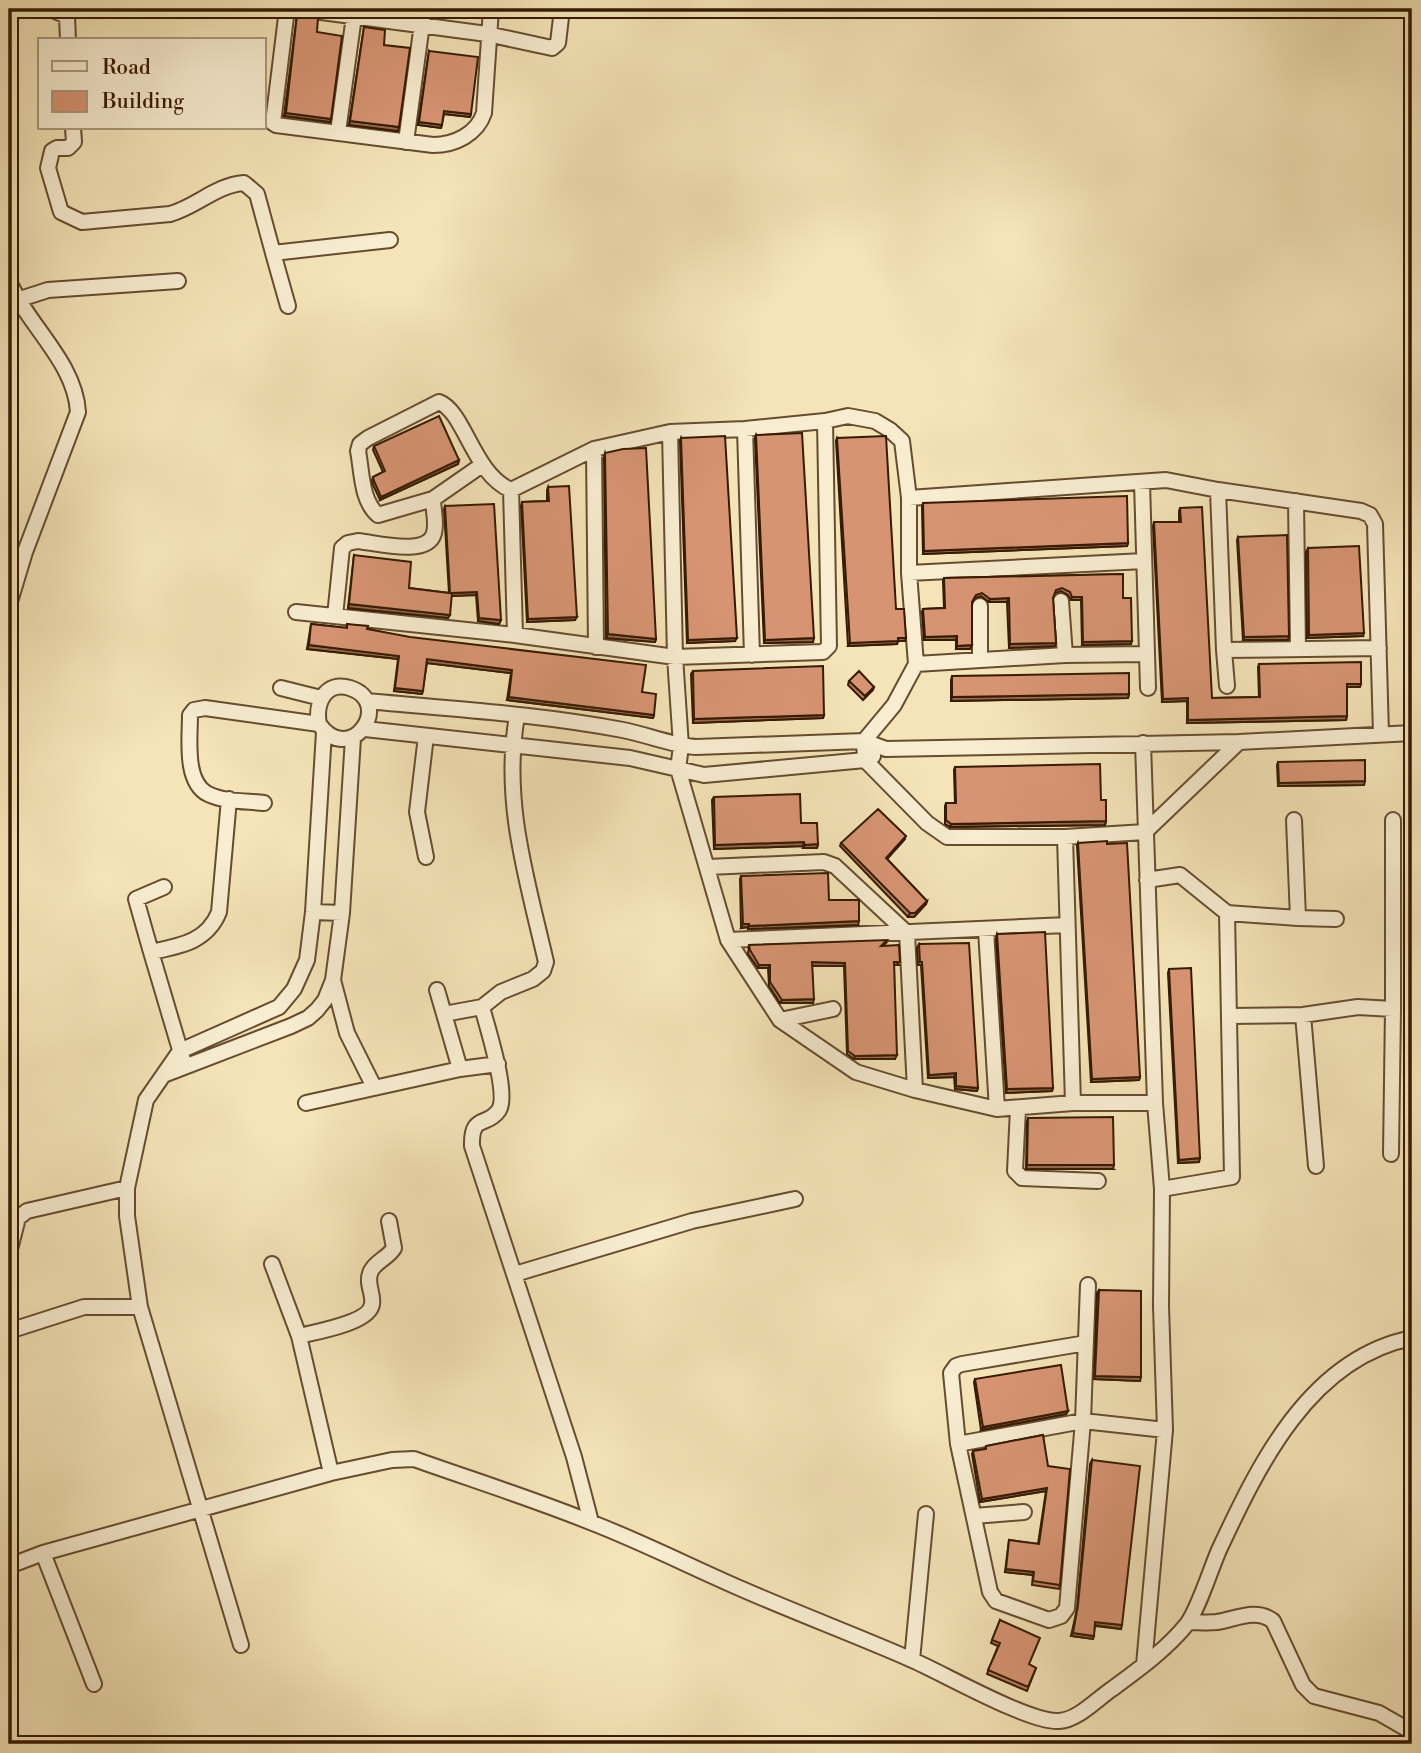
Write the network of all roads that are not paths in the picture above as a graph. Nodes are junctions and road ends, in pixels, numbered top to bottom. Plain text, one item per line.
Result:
1 (50, 9) edge
2 (287, 9) edge
3 (299, 9) edge
4 (424, 9) edge
5 (491, 9) edge
6 (562, 9) edge
7 (354, 13) edge
8 (422, 25) junction
9 (487, 34) junction
10 (68, 38) edge
11 (74, 130) edge
12 (338, 132) junction
13 (406, 142) junction
14 (390, 240) dead end
15 (273, 253) junction
16 (9, 281) edge
17 (178, 281) dead end
18 (17, 300) junction
19 (288, 306) dead end
20 (825, 421) junction
21 (745, 429) junction
22 (670, 432) junction
23 (594, 449) junction
24 (482, 465) junction
25 (1142, 482) junction
26 (511, 490) junction
27 (1218, 490) junction
28 (909, 498) junction
29 (433, 499) junction
30 (1296, 501) junction
31 (1144, 561) junction
32 (909, 573) junction
33 (1061, 601) dead end
34 (9, 605) edge
35 (980, 606) dead end
36 (296, 612) dead end
37 (335, 616) junction
38 (515, 635) junction
39 (596, 647) junction
40 (1379, 648) junction
41 (1298, 649) junction
42 (1224, 650) junction
43 (752, 654) junction
44 (1145, 654) junction
45 (1065, 655) junction
46 (675, 657) junction
47 (980, 659) junction
48 (916, 664) junction
49 (1227, 686) dead end
50 (281, 688) dead end
51 (1148, 688) dead end
52 (321, 698) junction
53 (367, 701) junction
54 (517, 716) junction
55 (322, 728) junction
56 (359, 733) junction
57 (1412, 733) edge
58 (1381, 734) junction
59 (426, 736) junction
60 (864, 741) junction
61 (1239, 742) junction
62 (1143, 743) junction
63 (512, 745) junction
64 (681, 746) junction
65 (886, 749) junction
66 (864, 761) junction
67 (678, 769) junction
68 (229, 799) junction
69 (264, 803) dead end
70 (1294, 820) dead end
71 (1393, 820) dead end
72 (1145, 832) junction
73 (1065, 837) junction
74 (426, 857) dead end
75 (708, 867) junction
76 (1147, 880) junction
77 (164, 887) dead end
78 (313, 912) junction
79 (1227, 913) junction
80 (342, 914) junction
81 (1298, 918) junction
82 (1336, 919) dead end
83 (1068, 925) junction
84 (986, 930) junction
85 (906, 933) junction
86 (728, 940) junction
87 (151, 952) junction
88 (333, 980) junction
89 (437, 990) dead end
90 (482, 1007) junction
91 (833, 1009) dead end
92 (1393, 1009) junction
93 (444, 1014) junction
94 (1303, 1015) junction
95 (1230, 1016) junction
96 (780, 1020) junction
97 (180, 1051) junction
98 (498, 1064) junction
99 (186, 1066) junction
100 (460, 1069) junction
101 (166, 1074) junction
102 (374, 1087) junction
103 (915, 1090) junction
104 (306, 1103) dead end
105 (1073, 1103) junction
106 (1155, 1103) junction
107 (997, 1109) junction
108 (1018, 1109) junction
109 (1391, 1154) dead end
110 (1316, 1167) dead end
111 (1098, 1181) dead end
112 (127, 1188) junction
113 (1162, 1189) junction
114 (795, 1199) dead end
115 (389, 1221) dead end
116 (9, 1254) edge
117 (272, 1264) dead end
118 (515, 1274) junction
119 (1088, 1285) dead end
120 (140, 1307) junction
121 (9, 1331) edge
122 (299, 1336) junction
123 (1412, 1338) edge
124 (1086, 1343) junction
125 (1083, 1421) junction
126 (1165, 1430) junction
127 (958, 1444) junction
128 (331, 1473) junction
129 (200, 1508) junction
130 (1024, 1512) dead end
131 (926, 1514) dead end
132 (974, 1516) junction
133 (591, 1522) junction
134 (43, 1553) junction
135 (9, 1566) edge
136 (1189, 1622) junction
137 (241, 1645) dead end
138 (912, 1660) junction
139 (1144, 1665) junction
140 (94, 1684) dead end
141 (1412, 1732) edge

1 - 10 street
2 - 12 street
3 - 7 street
4 - 8 street
5 - 9 street
6 - 9 street
7 - 8 street
7 - 12 street
8 - 9 street
8 - 13 street
9 - 13 street
11 - 15 street
12 - 13 street
14 - 15 street
15 - 19 street
16 - 18 street
17 - 18 street
18 - 34 street
20 - 21 street
20 - 28 street
20 - 43 street
21 - 22 street
21 - 43 street
22 - 23 street
22 - 46 street
23 - 26 street
23 - 39 street
24 - 26 street
24 - 29 street
24 - 29 street
25 - 27 street
25 - 28 street
25 - 31 street
26 - 38 street
27 - 30 street
27 - 42 street
28 - 32 street
29 - 37 street
30 - 40 street
30 - 41 street
31 - 32 street
31 - 44 street
32 - 48 street
33 - 45 street
35 - 47 street
36 - 37 street
37 - 38 street
38 - 39 street
39 - 46 street
40 - 41 street
40 - 58 street
41 - 42 street
42 - 49 street
43 - 46 street
44 - 45 street
44 - 51 street
45 - 47 street
46 - 64 street
47 - 48 street
48 - 60 street
50 - 52 street
52 - 53 street
52 - 55 street
53 - 54 street
53 - 56 street
54 - 63 street
54 - 64 street
55 - 56 street
55 - 68 street
55 - 78 street
56 - 59 street
56 - 80 street
57 - 58 street
58 - 61 street
59 - 63 street
59 - 74 street
60 - 64 street
60 - 65 street
60 - 66 street
61 - 62 street
61 - 72 street
62 - 65 street
62 - 72 street
63 - 67 street
63 - 90 street
64 - 67 street
65 - 66 street
66 - 67 street
66 - 73 street
67 - 75 street
68 - 69 street
68 - 87 street
70 - 81 street
71 - 92 street
72 - 73 street
72 - 76 street
73 - 83 street
75 - 85 street
75 - 86 street
76 - 79 street
76 - 106 street
77 - 87 street
78 - 80 street
78 - 97 street
79 - 81 street
79 - 95 street
80 - 88 street
81 - 82 street
83 - 84 street
83 - 105 street
84 - 85 street
84 - 107 street
85 - 86 street
85 - 103 street
86 - 96 street
87 - 97 street
88 - 99 street
88 - 102 street
89 - 93 street
90 - 93 street
90 - 98 street
91 - 96 street
92 - 94 street
92 - 109 street
93 - 100 street
94 - 95 street
94 - 110 street
95 - 113 street
96 - 103 street
97 - 99 street
97 - 101 street
98 - 100 street
98 - 118 street
99 - 101 street
100 - 102 street
101 - 112 street
102 - 104 street
103 - 107 street
105 - 106 street
105 - 108 street
106 - 113 street
107 - 108 street
108 - 111 street
112 - 116 street
112 - 120 street
113 - 126 street
114 - 118 street
115 - 122 street
117 - 122 street
118 - 133 street
119 - 124 street
120 - 121 street
120 - 129 street
122 - 128 street
123 - 136 street
124 - 125 street
124 - 127 street
125 - 126 street
125 - 127 street
125 - 132 street
126 - 139 street
127 - 132 street
128 - 129 street
128 - 133 street
129 - 134 street
129 - 137 street
130 - 132 street
131 - 138 street
133 - 138 street
134 - 135 street
134 - 140 street
136 - 139 street
136 - 141 street
138 - 139 street

